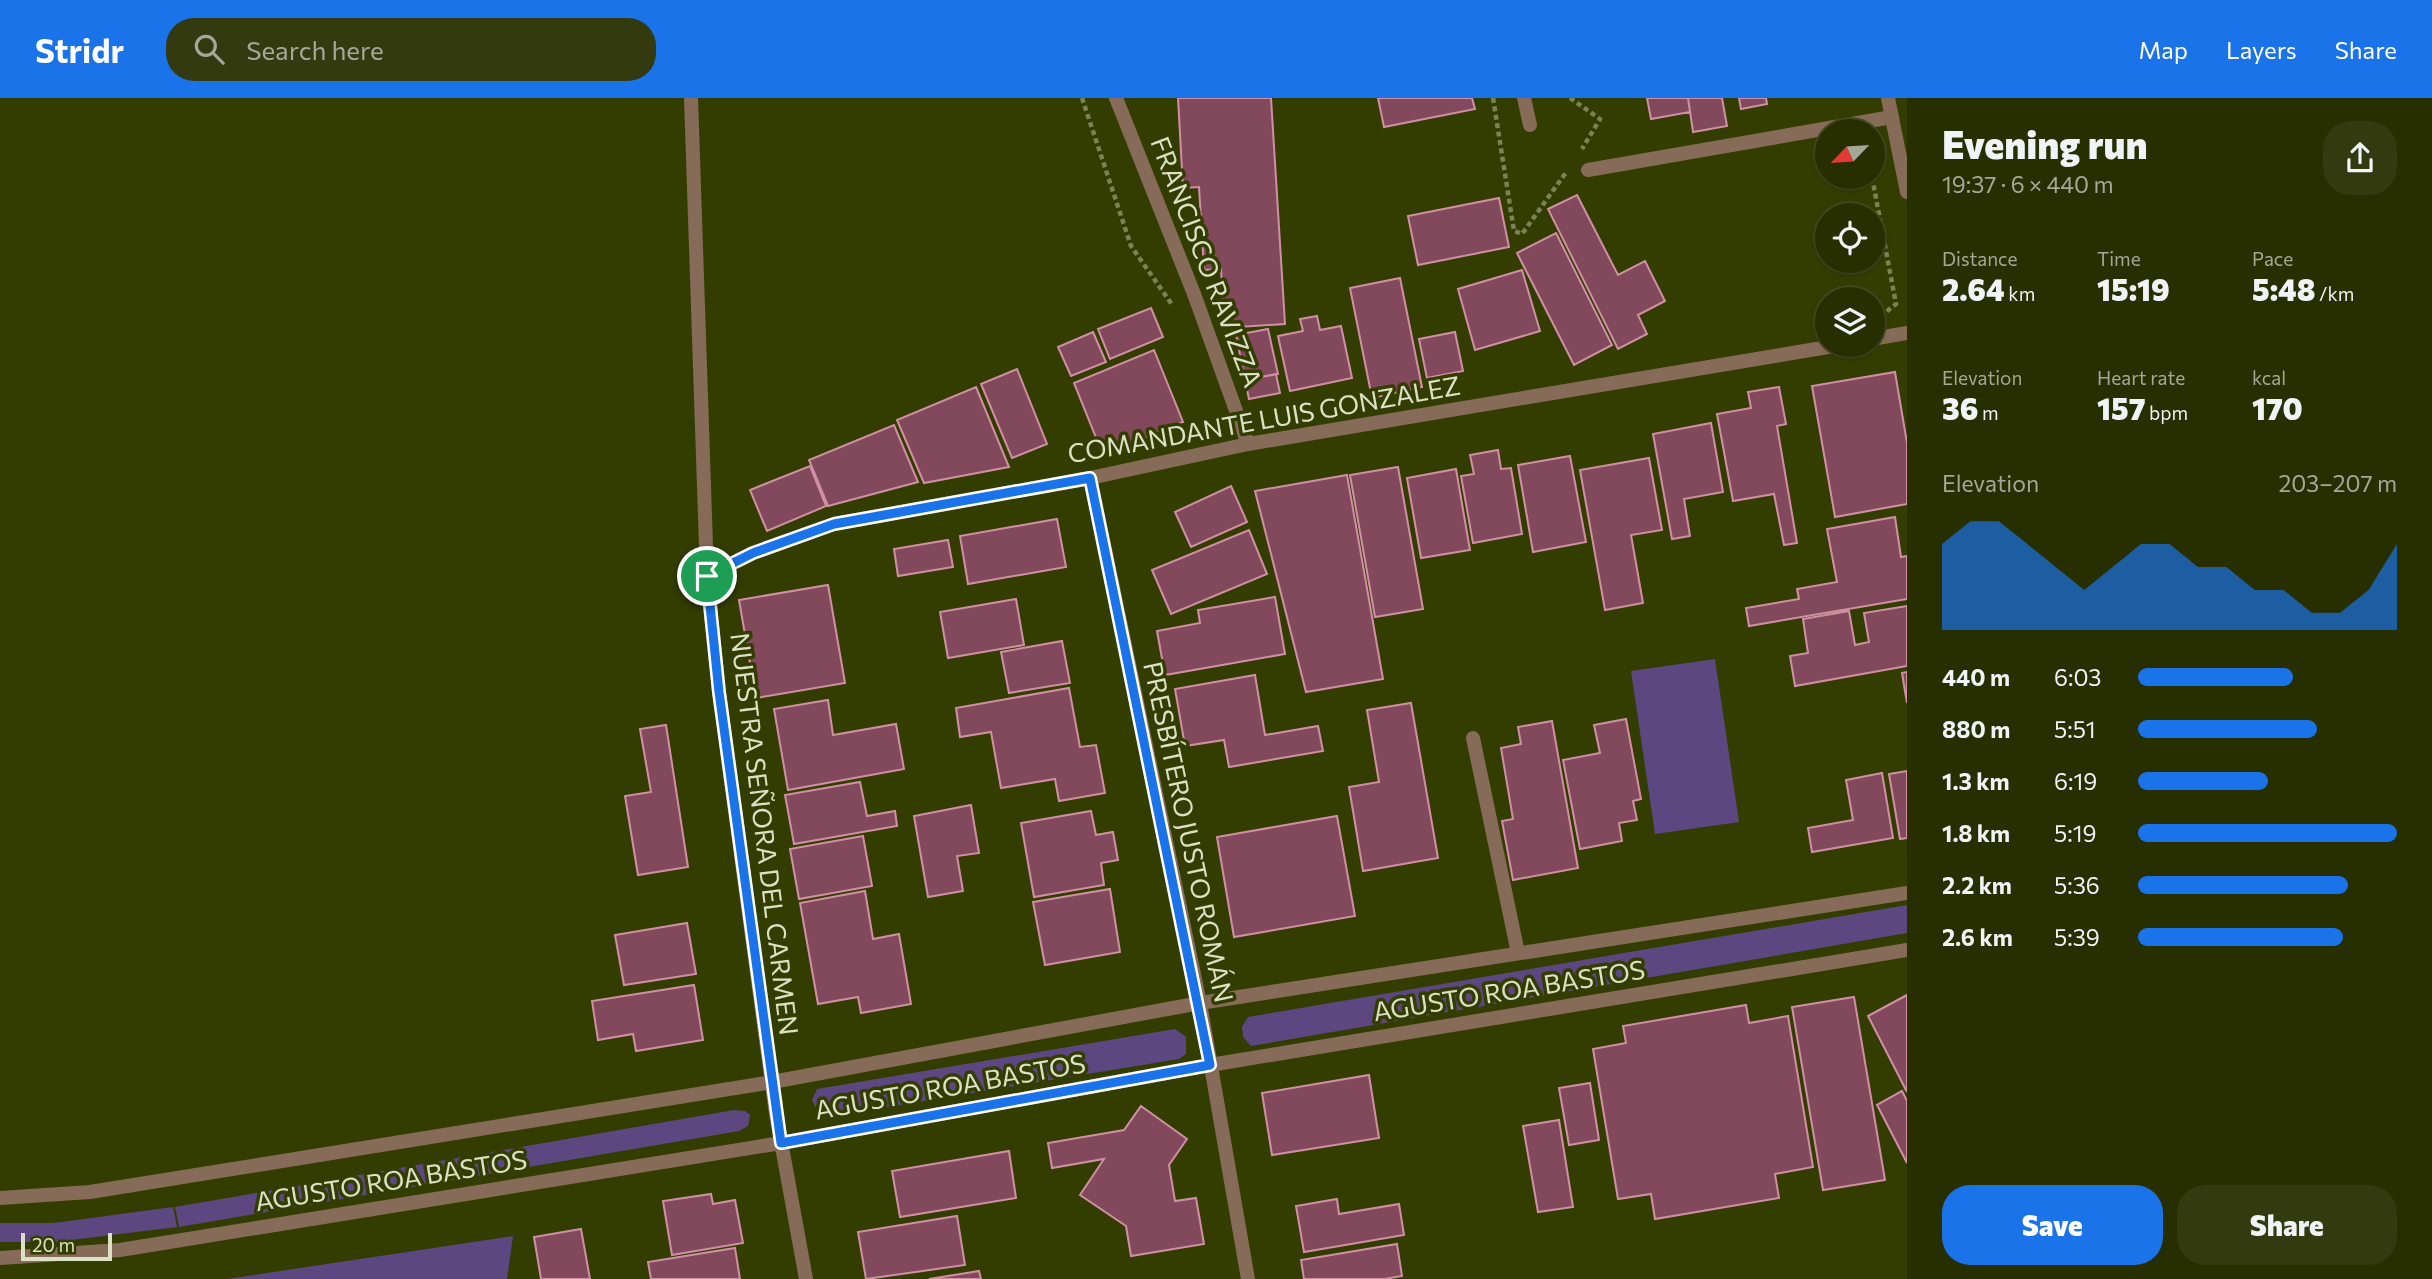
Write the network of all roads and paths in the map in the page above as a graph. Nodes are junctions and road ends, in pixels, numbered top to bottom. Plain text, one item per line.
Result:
1 (691, 98) edge
2 (1082, 98) edge
3 (1116, 98) edge
4 (1493, 98) edge
5 (1524, 98) edge
6 (1570, 98) edge
7 (1888, 98) edge
8 (1892, 117) junction
9 (1531, 125) dead end
10 (1588, 170) dead end
11 (1874, 189) edge
12 (1907, 192) edge
13 (1890, 311) dead end
14 (1178, 315) dead end
15 (1907, 333) edge
16 (1885, 337) edge
17 (1815, 349) edge
18 (1248, 444) junction
19 (1090, 478) junction
20 (707, 576) junction
21 (1473, 738) dead end
22 (1907, 893) edge
23 (1907, 950) edge
24 (1518, 953) junction
25 (1199, 1003) junction
26 (1210, 1065) junction
27 (772, 1082) junction
28 (781, 1143) junction
29 (0, 1198) edge
30 (0, 1258) edge
31 (806, 1279) edge
32 (1248, 1279) edge

1 - 20 street, NUESTRA SEÑORA DEL CARMEN
2 - 14 path, FRANCISCO RAVIZZA
3 - 18 street, FRANCISCO RAVIZZA
4 - 6 path
5 - 9 street
7 - 8 street
8 - 10 street
8 - 12 street
11 - 13 path
15 - 16 street
17 - 18 street, COMANDANTE LUIS GONZALEZ
18 - 19 street, COMANDANTE LUIS GONZALEZ
19 - 20 street, COMANDANTE LUIS GONZALEZ
19 - 25 street, PRESBÍTERO JUSTO ROMÁN
20 - 27 street, NUESTRA SEÑORA DEL CARMEN
21 - 24 street
22 - 24 street, AGUSTO ROA BASTOS
23 - 26 street, AGUSTO ROA BASTOS
24 - 25 street, AGUSTO ROA BASTOS
25 - 26 street, PRESBÍTERO JUSTO ROMÁN
25 - 27 street, AGUSTO ROA BASTOS
26 - 28 street, AGUSTO ROA BASTOS
26 - 32 street, PRESBÍTERO JUSTO ROMÁN
27 - 28 street, NUESTRA SEÑORA DEL CARMEN
27 - 29 street, AGUSTO ROA BASTOS
28 - 30 street, AGUSTO ROA BASTOS
28 - 31 street, NUESTRA SEÑORA DEL CARMEN

